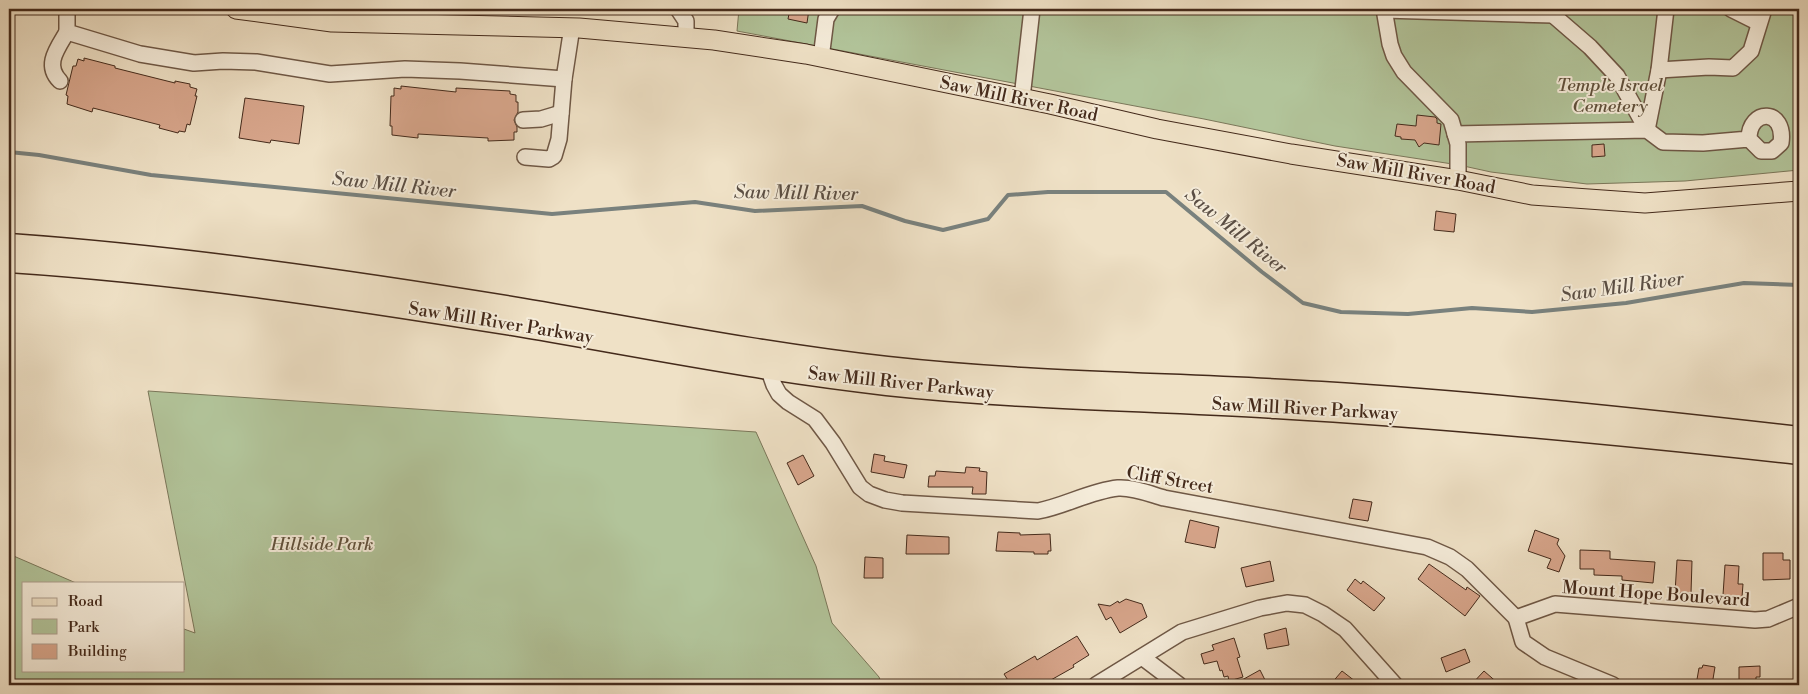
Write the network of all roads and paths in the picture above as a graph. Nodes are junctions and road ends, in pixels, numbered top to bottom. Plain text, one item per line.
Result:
1 (67, 9) edge
2 (236, 9) edge
3 (678, 9) edge
4 (832, 9) edge
5 (1032, 9) edge
6 (1384, 9) edge
7 (1666, 9) edge
8 (1731, 9) edge
9 (1554, 12) edge
10 (1761, 16) edge
11 (572, 28) junction
12 (66, 32) junction
13 (686, 38) junction
14 (821, 58) junction
15 (1659, 70) junction
16 (564, 79) junction
17 (60, 81) dead end
18 (1022, 98) junction
19 (561, 113) junction
20 (524, 120) dead end
21 (1648, 130) junction
22 (1455, 134) junction
23 (1749, 139) dead end
24 (525, 156) dead end
25 (1458, 180) junction
26 (1799, 191) edge
27 (9, 245) edge
28 (9, 261) edge
29 (768, 368) junction
30 (1799, 438) edge
31 (1799, 453) edge
32 (1799, 606) edge
33 (1516, 618) junction
34 (1142, 657) junction
35 (1096, 685) edge
36 (1179, 685) edge
37 (1395, 685) edge
38 (1613, 685) edge

1 - 12 street
2 - 11 main road, Saw Mill River Road
3 - 13 street
4 - 14 street
5 - 18 street
6 - 9 street
6 - 22 street
7 - 15 street
8 - 10 street
9 - 21 street
10 - 15 street
11 - 13 main road, Saw Mill River Road
11 - 16 street
12 - 16 street
12 - 17 street
13 - 14 main road, Saw Mill River Road
14 - 18 main road, Saw Mill River Road
15 - 21 street
16 - 19 street
18 - 25 main road, Saw Mill River Road
19 - 20 street
19 - 24 street
21 - 22 street
21 - 23 street
22 - 25 street
25 - 26 main road, Saw Mill River Road
27 - 30 highway, Saw Mill River Parkway
28 - 29 highway, Saw Mill River Parkway
29 - 31 highway, Saw Mill River Parkway
29 - 33 street, Cliff Street
32 - 33 street, Mount Hope Boulevard
33 - 38 street
34 - 35 street
34 - 36 street
34 - 37 street

